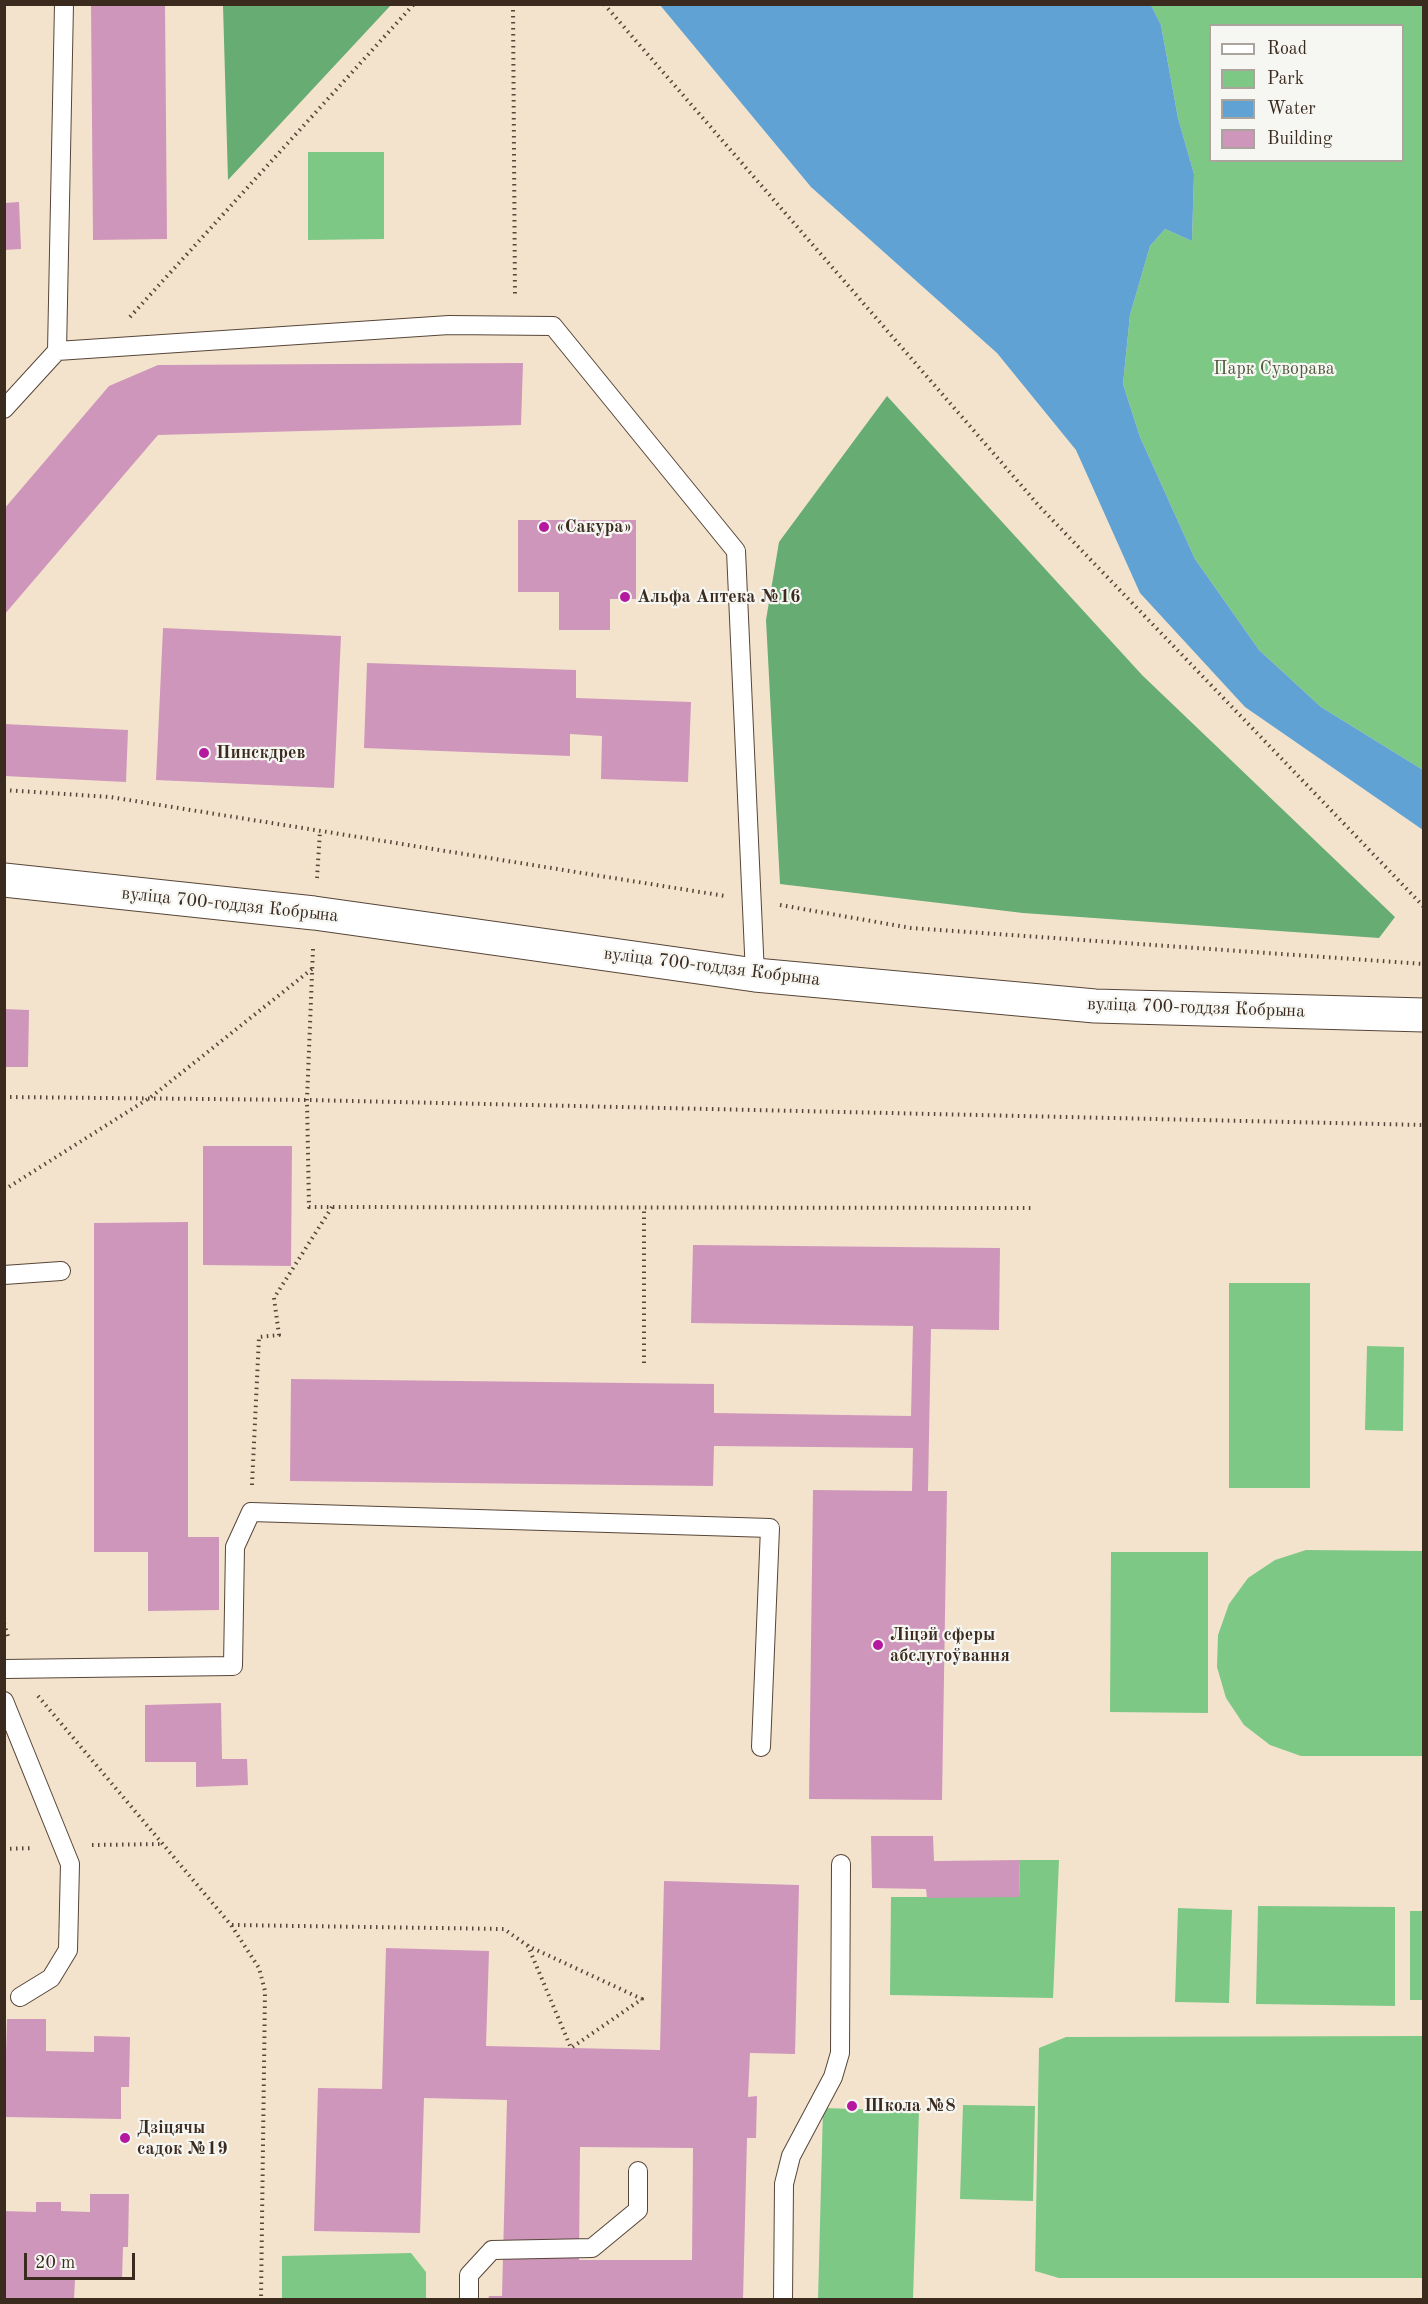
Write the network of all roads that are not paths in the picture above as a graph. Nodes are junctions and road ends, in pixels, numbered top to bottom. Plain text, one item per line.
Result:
1 (63, 4) edge
2 (57, 351) junction
3 (4, 409) edge
4 (4, 880) edge
5 (755, 975) junction
6 (1424, 1015) edge
7 (61, 1271) dead end
8 (4, 1275) edge
9 (10, 1669) edge
10 (4, 1701) edge
11 (761, 1748) dead end
12 (841, 1864) dead end
13 (20, 1997) dead end
14 (638, 2170) dead end
15 (469, 2300) edge
16 (783, 2300) edge

1 - 2 lane
2 - 3 lane
2 - 5 lane
4 - 5 street, вуліца 700-годдзя Кобрына
5 - 6 street, вуліца 700-годдзя Кобрына
7 - 8 lane
9 - 11 lane
10 - 13 lane
12 - 16 lane
14 - 15 lane

